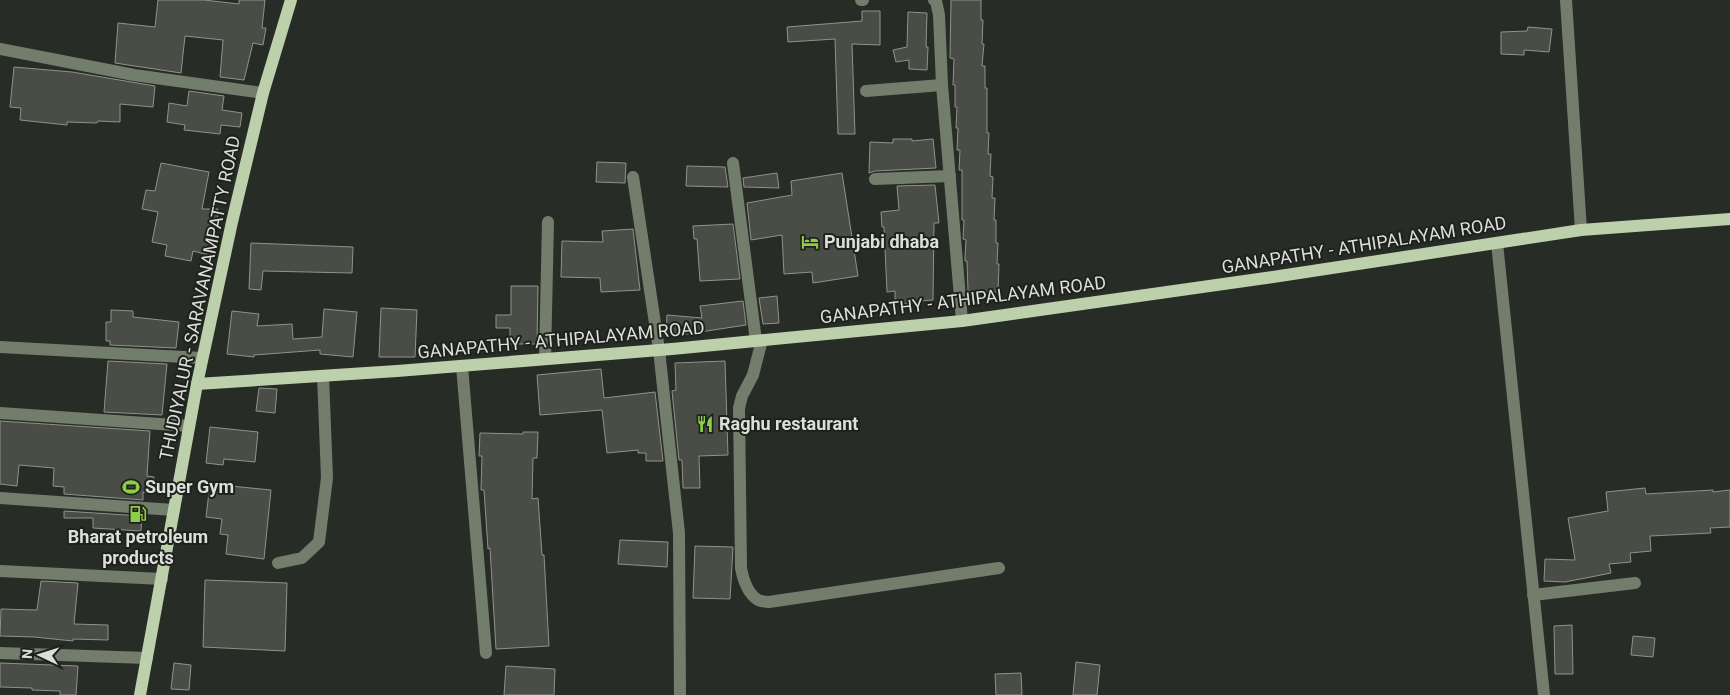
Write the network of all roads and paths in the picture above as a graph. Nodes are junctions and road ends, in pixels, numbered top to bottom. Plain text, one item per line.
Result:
1 (291, 0) edge
2 (934, 0) edge
3 (1566, 0) edge
4 (0, 49) edge
5 (942, 85) junction
6 (866, 91) dead end
7 (263, 93) junction
8 (733, 163) dead end
9 (950, 176) junction
10 (633, 177) dead end
11 (875, 179) dead end
12 (1730, 219) edge
13 (548, 222) dead end
14 (1581, 230) junction
15 (1497, 243) junction
16 (962, 321) junction
17 (759, 340) junction
18 (0, 346) edge
19 (659, 350) junction
20 (202, 358) junction
21 (545, 359) junction
22 (462, 366) junction
23 (323, 376) junction
24 (197, 384) junction
25 (0, 413) edge
26 (189, 426) junction
27 (0, 498) edge
28 (174, 510) junction
29 (278, 563) dead end
30 (999, 568) dead end
31 (0, 571) edge
32 (162, 578) junction
33 (1635, 583) dead end
34 (1533, 595) junction
35 (0, 652) edge
36 (486, 653) dead end
37 (147, 658) junction
38 (140, 695) edge
39 (680, 695) edge
40 (1544, 695) edge

1 - 7 main road, THUDIYALUR - SARAVANAMPATTY ROAD
2 - 5 street
3 - 14 street
4 - 7 street
5 - 6 street
5 - 9 street
7 - 20 main road, THUDIYALUR - SARAVANAMPATTY ROAD
8 - 17 street
9 - 11 street
9 - 16 street
10 - 19 street
12 - 14 main road, GANAPATHY - ATHIPALAYAM ROAD
13 - 21 street
14 - 15 main road, GANAPATHY - ATHIPALAYAM ROAD
15 - 16 main road, GANAPATHY - ATHIPALAYAM ROAD
15 - 34 street
16 - 17 main road, GANAPATHY - ATHIPALAYAM ROAD
17 - 19 main road, GANAPATHY - ATHIPALAYAM ROAD
17 - 30 street
18 - 20 street
19 - 21 main road, GANAPATHY - ATHIPALAYAM ROAD
19 - 39 street
20 - 24 main road, THUDIYALUR - SARAVANAMPATTY ROAD
21 - 22 main road, GANAPATHY - ATHIPALAYAM ROAD
22 - 23 main road, GANAPATHY - ATHIPALAYAM ROAD
22 - 36 street
23 - 24 main road, GANAPATHY - ATHIPALAYAM ROAD
23 - 29 street
24 - 26 main road, THUDIYALUR - SARAVANAMPATTY ROAD
25 - 26 street
26 - 28 main road, THUDIYALUR - SARAVANAMPATTY ROAD
27 - 28 street
28 - 32 main road, THUDIYALUR - SARAVANAMPATTY ROAD
31 - 32 street
32 - 37 main road, THUDIYALUR - SARAVANAMPATTY ROAD
33 - 34 street
34 - 40 street
35 - 37 street
37 - 38 main road, THUDIYALUR - SARAVANAMPATTY ROAD

